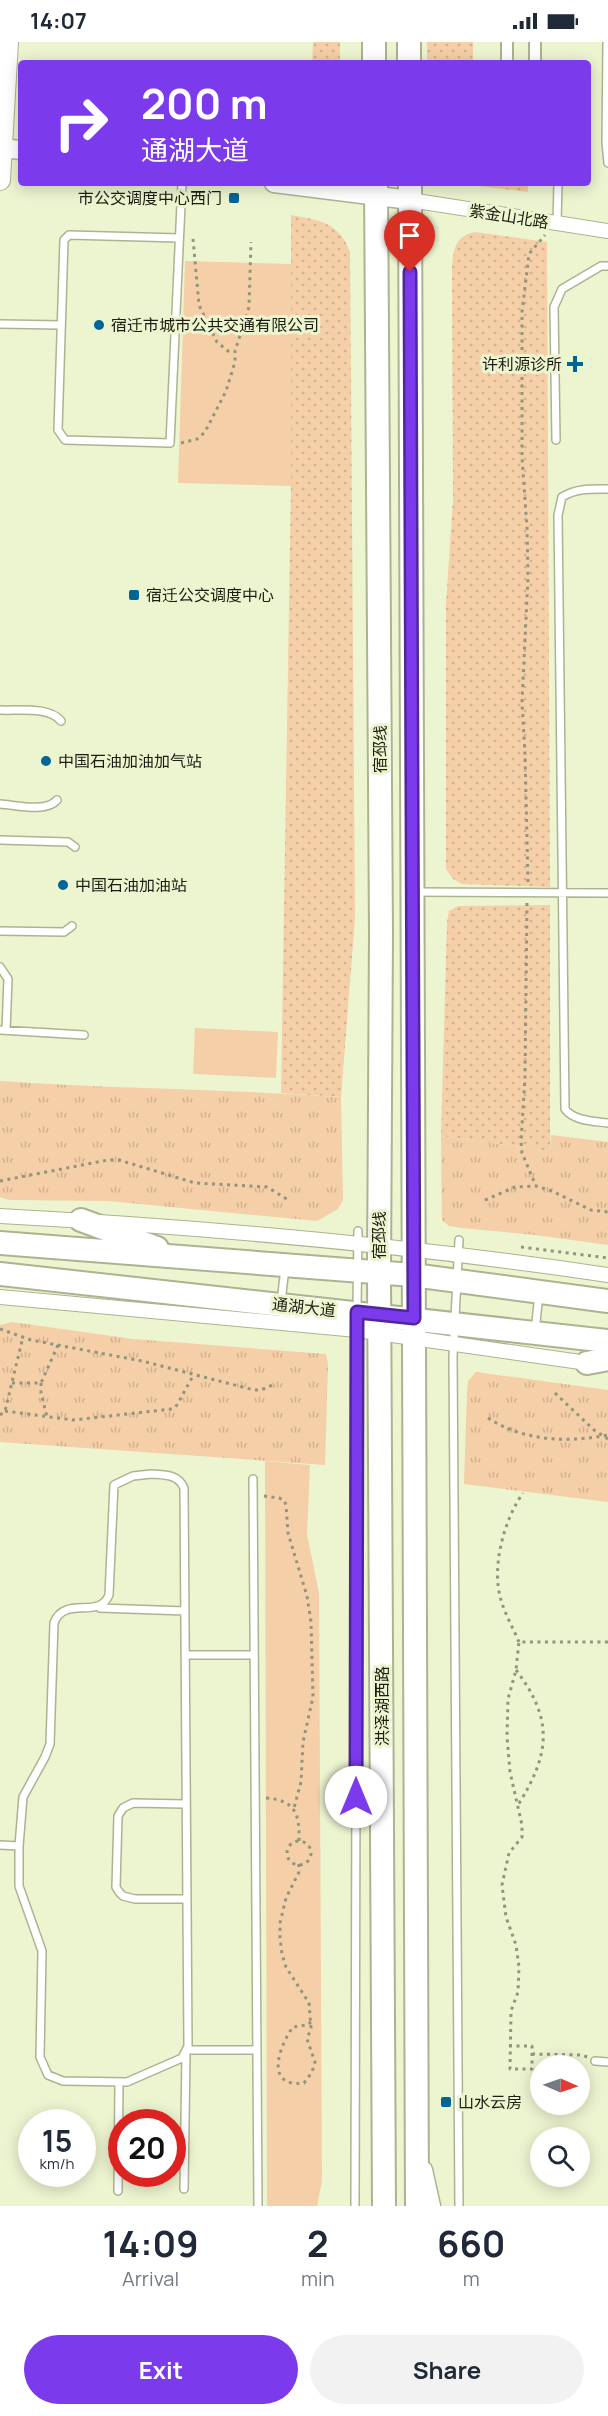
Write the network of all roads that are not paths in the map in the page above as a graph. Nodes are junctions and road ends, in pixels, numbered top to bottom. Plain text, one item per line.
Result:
1 (8, 42) edge
2 (374, 42) edge
3 (409, 42) edge
4 (507, 42) edge
5 (535, 42) edge
6 (607, 42) edge
7 (374, 60) edge
8 (409, 60) edge
9 (507, 60) edge
10 (536, 60) edge
11 (8, 149) edge
12 (608, 163) edge
13 (0, 180) edge
14 (182, 186) edge
15 (318, 186) edge
16 (558, 186) edge
17 (376, 190) edge
18 (410, 192) edge
19 (557, 224) junction
20 (608, 231) edge
21 (179, 238) junction
22 (608, 266) edge
23 (0, 324) edge
24 (61, 325) junction
25 (556, 440) dead end
26 (608, 489) edge
27 (0, 710) edge
28 (61, 721) dead end
29 (57, 800) dead end
30 (0, 804) edge
31 (0, 840) edge
32 (75, 847) dead end
33 (412, 892) junction
34 (608, 893) edge
35 (562, 894) junction
36 (72, 926) dead end
37 (0, 931) edge
38 (0, 967) edge
39 (3, 1030) edge
40 (84, 1035) dead end
41 (608, 1123) edge
42 (0, 1216) edge
43 (81, 1220) junction
44 (365, 1240) junction
45 (459, 1240) dead end
46 (0, 1243) edge
47 (413, 1251) junction
48 (459, 1256) junction
49 (184, 1257) junction
50 (285, 1265) junction
51 (357, 1270) junction
52 (379, 1272) junction
53 (0, 1274) edge
54 (413, 1275) junction
55 (608, 1275) edge
56 (458, 1280) junction
57 (540, 1291) junction
58 (0, 1297) edge
59 (608, 1301) edge
60 (281, 1304) junction
61 (357, 1321) junction
62 (380, 1324) junction
63 (414, 1328) junction
64 (534, 1333) junction
65 (454, 1334) junction
66 (608, 1341) edge
67 (601, 1363) edge
68 (253, 1479) dead end
69 (97, 1608) junction
70 (185, 1611) junction
71 (185, 1655) junction
72 (254, 1655) junction
73 (184, 1804) junction
74 (0, 1845) edge
75 (19, 1846) junction
76 (186, 1899) junction
77 (257, 2050) junction
78 (186, 2051) junction
79 (595, 2061) road end
80 (608, 2062) edge
81 (119, 2082) junction
82 (417, 2145) junction
83 (383, 2154) junction
84 (184, 2188) dead end
85 (118, 2191) dead end
86 (258, 2206) edge
87 (356, 2206) edge
88 (375, 2206) edge
89 (384, 2206) edge
90 (417, 2206) edge
91 (431, 2206) edge
92 (459, 2206) edge

1 - 11 main road
2 - 7 main road
3 - 8 main road
4 - 9 street
5 - 10 street
6 - 12 lane
11 - 13 main road
14 - 21 lane
15 - 17 street
16 - 19 lane
17 - 18 street
17 - 44 main road, 宿邳线
18 - 19 street, 紫金山北路
18 - 33 main road, 宿邳线
19 - 20 street, 紫金山北路
21 - 24 lane
21 - 24 lane
22 - 25 lane
23 - 24 lane
26 - 35 lane
27 - 28 lane
29 - 30 lane
31 - 32 lane
33 - 35 lane
33 - 47 main road, 宿邳线
34 - 35 lane
35 - 41 lane
36 - 37 lane
38 - 39 lane
39 - 40 lane
42 - 43 street
43 - 44 street
43 - 49 main road
44 - 47 street
44 - 51 lane
44 - 52 main road, 宿邳线
45 - 48 lane
46 - 49 main road
47 - 48 street
47 - 54 main road, 宿邳线
48 - 55 street
48 - 56 lane
49 - 50 main road
50 - 51 main road
50 - 60 lane
51 - 52 main road
51 - 61 lane
52 - 54 main road
52 - 62 main road, 宿邳线
53 - 60 main road, 通湖大道
54 - 56 main road
54 - 63 main road, 宿邳线
56 - 57 main road
56 - 65 lane
57 - 59 main road
57 - 64 lane
58 - 61 street
60 - 61 main road, 通湖大道
61 - 62 main road, 通湖大道
61 - 87 lane
62 - 63 main road, 通湖大道
62 - 83 main road, 洪泽湖西路
63 - 65 main road, 通湖大道
63 - 82 main road, 洪泽湖西路
64 - 65 main road, 通湖大道
64 - 66 main road, 通湖大道
65 - 67 street
65 - 92 lane
68 - 72 lane
69 - 70 lane
69 - 70 lane
69 - 75 lane
70 - 71 lane
71 - 72 lane
71 - 73 lane
72 - 77 lane
73 - 76 lane
73 - 76 lane
74 - 75 lane
75 - 81 lane
76 - 78 lane
77 - 78 lane
77 - 86 lane
78 - 81 lane
78 - 84 lane
79 - 80 lane
81 - 85 lane
82 - 90 main road, 洪泽湖西路
82 - 91 street
83 - 88 street
83 - 89 main road, 洪泽湖西路

